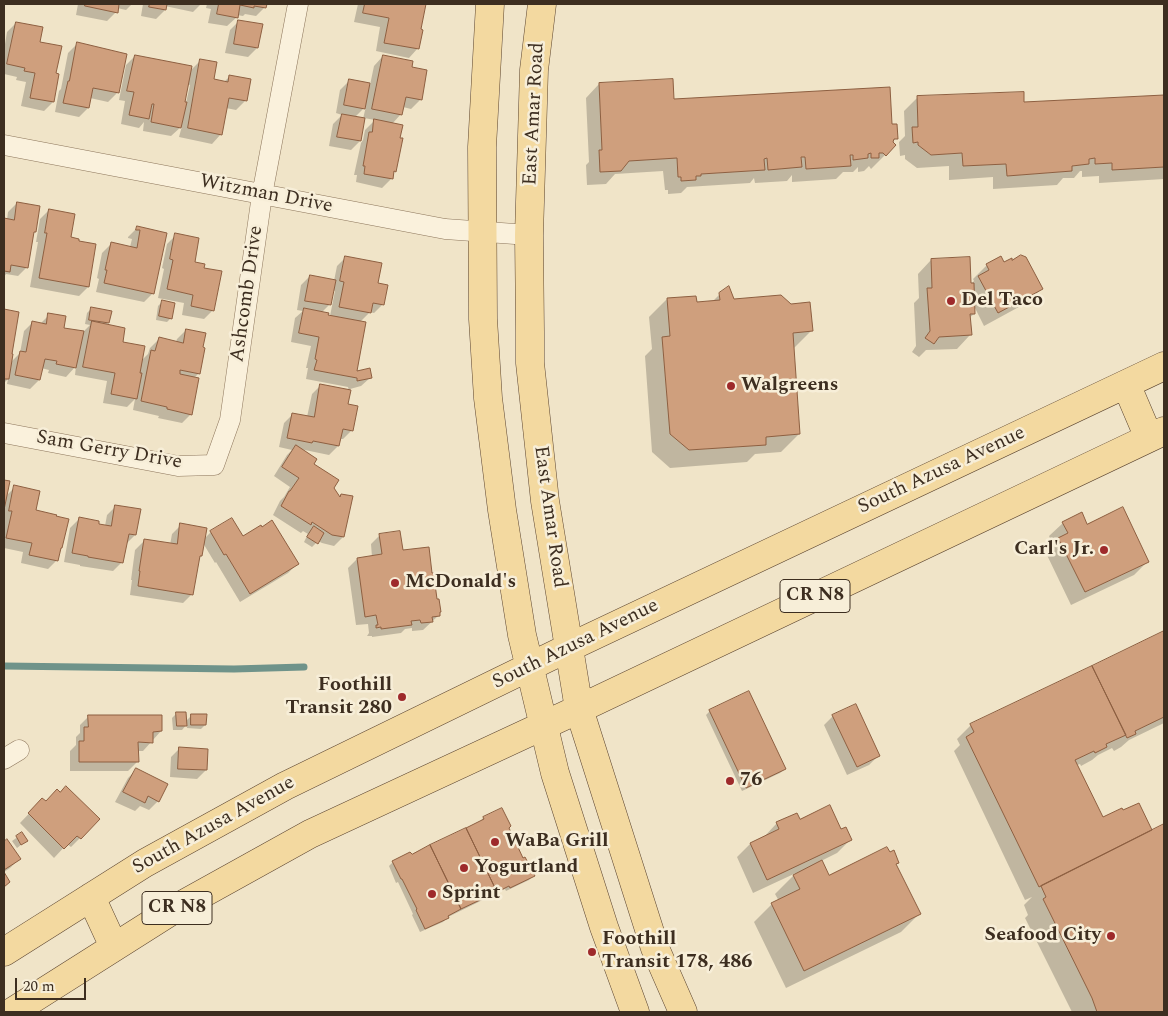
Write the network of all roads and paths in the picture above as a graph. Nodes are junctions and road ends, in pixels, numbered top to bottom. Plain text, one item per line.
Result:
1 (298, 4) edge
2 (490, 4) edge
3 (542, 4) edge
4 (4, 145) edge
5 (262, 195) junction
6 (482, 231) junction
7 (529, 234) junction
8 (1164, 366) edge
9 (1126, 384) junction
10 (4, 433) edge
11 (1156, 434) edge
12 (214, 465) joint
13 (570, 647) junction
14 (529, 667) junction
15 (579, 709) junction
16 (543, 725) junction
17 (91, 897) junction
18 (114, 947) junction
19 (4, 952) edge
20 (12, 1012) edge
21 (636, 1012) edge
22 (683, 1012) edge

1 - 5 street, Ashcomb Drive
2 - 6 main road
3 - 7 main road, East Amar Road
4 - 5 street, Witzman Drive
5 - 6 street, Witzman Drive
5 - 12 street, Ashcomb Drive
6 - 7 street, Witzman Drive
6 - 14 main road
7 - 13 main road, East Amar Road
8 - 9 main road, South Azusa Avenue / CR N8
9 - 11 main road
9 - 13 main road, South Azusa Avenue / CR N8
10 - 12 street, Sam Gerry Drive
11 - 15 main road, CR N8
13 - 14 main road, South Azusa Avenue / CR N8
13 - 15 main road, East Amar Road
14 - 16 main road
14 - 17 main road, South Azusa Avenue / CR N8
15 - 16 main road, CR N8
15 - 22 main road, East Amar Road
16 - 18 main road, CR N8
16 - 21 main road
17 - 18 main road
17 - 19 main road, South Azusa Avenue / CR N8
18 - 20 main road, CR N8

